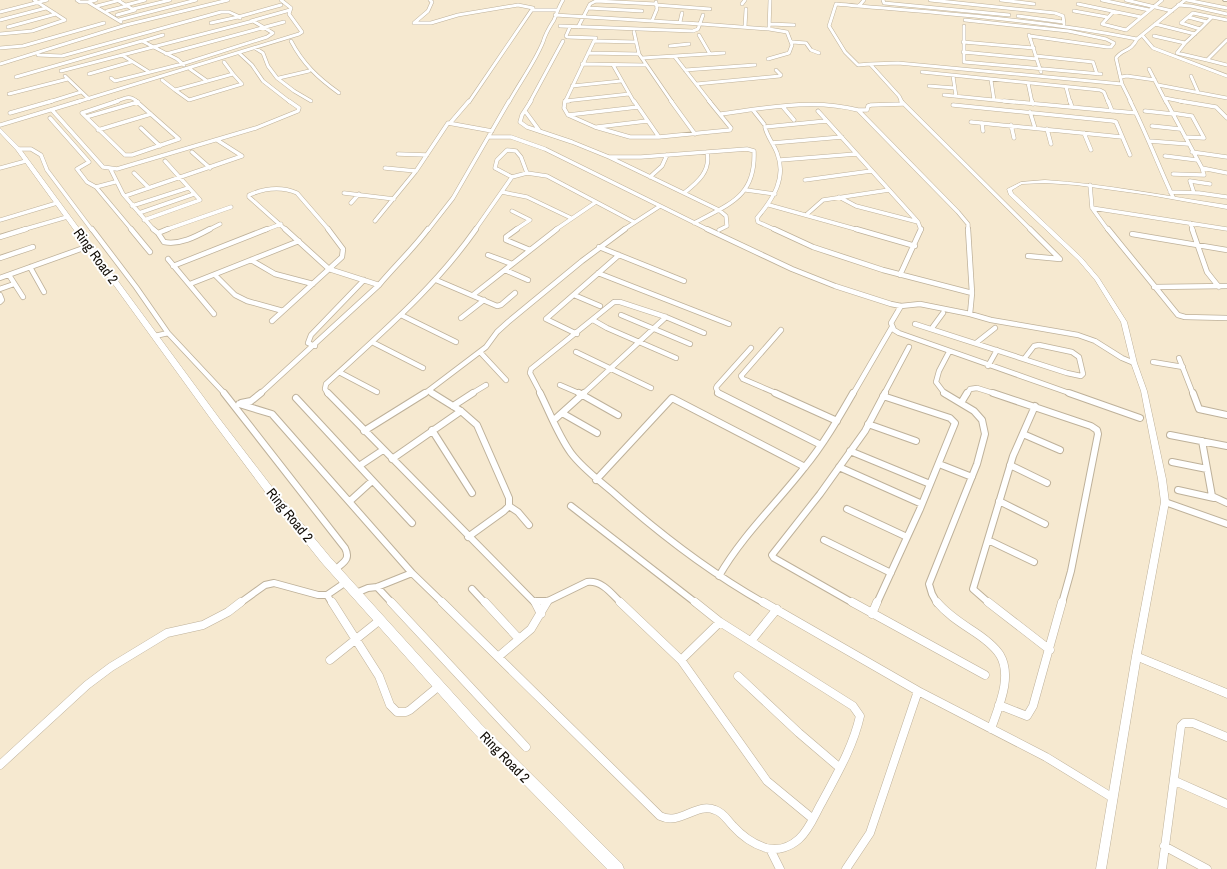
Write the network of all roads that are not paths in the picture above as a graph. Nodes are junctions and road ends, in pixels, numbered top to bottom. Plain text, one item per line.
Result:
1 (34, 0) edge
2 (48, 0) edge
3 (77, 0) edge
4 (96, 0) edge
5 (105, 0) edge
6 (119, 0) edge
7 (145, 0) edge
8 (170, 0) edge
9 (195, 0) edge
10 (228, 0) edge
11 (281, 0) edge
12 (430, 0) edge
13 (563, 0) edge
14 (745, 0) edge
15 (770, 0) edge
16 (864, 0) edge
17 (879, 0) edge
18 (883, 0) edge
19 (930, 0) edge
20 (1001, 0) edge
21 (1102, 0) edge
22 (1129, 0) edge
23 (1162, 0) edge
24 (1186, 0) edge
25 (221, 1) edge
26 (948, 1) edge
27 (37, 2) junction
28 (88, 3) junction
29 (656, 3) edge
30 (178, 4) junction
31 (203, 4) dead end
32 (742, 4) dead end
33 (1034, 4) dead end
34 (1078, 4) dead end
35 (127, 5) junction
36 (281, 5) dead end
37 (1178, 5) junction
38 (97, 6) dead end
39 (859, 6) junction
40 (1154, 6) junction
41 (0, 8) edge
42 (46, 8) junction
43 (588, 8) junction
44 (880, 8) junction
45 (1227, 8) edge
46 (160, 9) junction
47 (710, 9) dead end
48 (746, 9) dead end
49 (134, 10) junction
50 (187, 10) junction
51 (290, 10) junction
52 (533, 10) junction
53 (557, 10) junction
54 (1149, 10) junction
55 (5, 11) junction
56 (107, 11) dead end
57 (642, 11) dead end
58 (1074, 11) dead end
59 (1114, 11) junction
60 (1172, 11) junction
61 (0, 12) edge
62 (145, 12) junction
63 (141, 13) junction
64 (682, 13) dead end
65 (56, 14) junction
66 (170, 14) junction
67 (1227, 14) edge
68 (117, 15) dead end
69 (555, 15) junction
70 (703, 15) dead end
71 (1010, 15) dead end
72 (238, 16) junction
73 (1016, 16) dead end
74 (583, 17) junction
75 (1107, 17) junction
76 (1141, 17) junction
77 (1212, 17) junction
78 (1188, 18) junction
79 (150, 19) junction
80 (0, 20) edge
81 (112, 20) dead end
82 (118, 20) junction
83 (965, 20) dead end
84 (1227, 20) edge
85 (249, 21) junction
86 (652, 21) junction
87 (284, 22) dead end
88 (680, 22) junction
89 (1063, 22) junction
90 (1207, 22) junction
91 (104, 23) dead end
92 (211, 23) dead end
93 (701, 24) junction
94 (770, 24) junction
95 (1155, 24) junction
96 (126, 25) junction
97 (794, 25) dead end
98 (560, 26) dead end
99 (964, 26) dead end
100 (1065, 26) junction
101 (8, 27) dead end
102 (570, 27) junction
103 (578, 27) junction
104 (745, 27) junction
105 (1026, 27) junction
106 (262, 28) junction
107 (603, 28) junction
108 (769, 29) junction
109 (1200, 29) junction
110 (634, 30) junction
111 (0, 34) edge
112 (1195, 34) junction
113 (163, 35) dead end
114 (699, 35) dead end
115 (1142, 35) junction
116 (1030, 36) junction
117 (1154, 36) dead end
118 (1137, 39) junction
119 (289, 40) junction
120 (596, 40) junction
121 (1227, 40) edge
122 (142, 41) junction
123 (563, 41) dead end
124 (636, 42) junction
125 (792, 42) junction
126 (963, 42) junction
127 (1186, 43) junction
128 (689, 44) dead end
129 (153, 47) junction
130 (254, 48) junction
131 (1034, 48) junction
132 (0, 49) edge
133 (963, 52) junction
134 (239, 53) junction
135 (588, 53) junction
136 (724, 53) dead end
137 (34, 54) junction
138 (166, 54) junction
139 (639, 54) junction
140 (710, 54) junction
141 (818, 54) dead end
142 (122, 55) junction
143 (676, 57) junction
144 (1037, 57) junction
145 (642, 58) junction
146 (768, 59) dead end
147 (1207, 60) junction
148 (131, 62) junction
149 (224, 62) dead end
150 (42, 63) dead end
151 (0, 64) edge
152 (582, 64) junction
153 (870, 64) junction
154 (613, 65) junction
155 (646, 65) junction
156 (755, 65) dead end
157 (1227, 65) edge
158 (54, 67) junction
159 (186, 67) junction
160 (47, 69) junction
161 (1040, 69) junction
162 (1149, 69) dead end
163 (685, 70) junction
164 (776, 70) dead end
165 (309, 71) junction
166 (61, 72) junction
167 (149, 72) junction
168 (922, 72) dead end
169 (89, 74) dead end
170 (233, 74) junction
171 (1097, 74) junction
172 (1101, 74) dead end
173 (954, 76) junction
174 (1042, 76) junction
175 (1191, 76) dead end
176 (1227, 76) edge
177 (16, 77) dead end
178 (1122, 77) junction
179 (111, 78) dead end
180 (279, 78) junction
181 (68, 79) junction
182 (162, 80) dead end
183 (991, 80) junction
184 (1155, 80) junction
185 (621, 81) junction
186 (205, 82) junction
187 (1028, 83) junction
188 (696, 84) junction
189 (1122, 84) junction
190 (572, 86) junction
191 (930, 86) dead end
192 (1158, 86) junction
193 (1066, 87) junction
194 (955, 88) junction
195 (174, 90) junction
196 (81, 92) junction
197 (1198, 92) junction
198 (339, 93) dead end
199 (10, 94) dead end
200 (629, 94) junction
201 (944, 95) dead end
202 (956, 96) junction
203 (96, 97) junction
204 (975, 98) junction
205 (1165, 98) junction
206 (1227, 98) edge
207 (89, 99) junction
208 (994, 100) junction
209 (311, 101) dead end
210 (565, 101) junction
211 (138, 102) junction
212 (106, 104) junction
213 (903, 104) junction
214 (1033, 104) junction
215 (953, 105) dead end
216 (1056, 106) junction
217 (638, 107) junction
218 (783, 107) junction
219 (977, 107) junction
220 (1072, 107) junction
221 (52, 110) junction
222 (753, 110) junction
223 (858, 110) junction
224 (525, 111) junction
225 (818, 111) dead end
226 (1112, 111) junction
227 (1144, 111) dead end
228 (1030, 112) junction
229 (10, 113) dead end
230 (1136, 113) junction
231 (1172, 113) junction
232 (151, 114) junction
233 (721, 114) junction
234 (568, 115) junction
235 (1059, 115) junction
236 (86, 117) junction
237 (50, 118) dead end
238 (1227, 118) edge
239 (794, 120) dead end
240 (647, 121) junction
241 (826, 121) junction
242 (451, 122) junction
243 (971, 122) dead end
244 (982, 123) junction
245 (764, 124) dead end
246 (0, 125) edge
247 (1011, 125) junction
248 (1152, 126) dead end
249 (140, 128) dead end
250 (595, 128) junction
251 (1035, 128) junction
252 (1047, 129) junction
253 (1180, 129) junction
254 (0, 130) edge
255 (98, 130) junction
256 (538, 130) junction
257 (492, 131) junction
258 (983, 131) dead end
259 (1084, 133) junction
260 (695, 134) junction
261 (490, 137) junction
262 (658, 137) junction
263 (842, 137) junction
264 (1122, 137) junction
265 (1185, 137) junction
266 (1014, 138) dead end
267 (217, 140) junction
268 (1149, 141) junction
269 (772, 143) junction
270 (1051, 144) dead end
271 (1188, 144) junction
272 (160, 146) junction
273 (18, 149) junction
274 (1091, 150) dead end
275 (192, 152) dead end
276 (707, 152) junction
277 (1192, 152) junction
278 (398, 154) dead end
279 (856, 154) junction
280 (427, 155) junction
281 (667, 155) junction
282 (1130, 155) dead end
283 (1165, 156) dead end
284 (1227, 157) edge
285 (609, 158) junction
286 (780, 160) junction
287 (1197, 160) junction
288 (26, 161) junction
289 (165, 161) dead end
290 (0, 168) edge
291 (110, 168) junction
292 (210, 168) junction
293 (385, 168) dead end
294 (1202, 168) junction
295 (416, 171) junction
296 (871, 171) junction
297 (134, 173) dead end
298 (527, 173) junction
299 (1227, 173) edge
300 (1173, 174) dead end
301 (650, 177) junction
302 (179, 178) junction
303 (512, 178) junction
304 (805, 180) dead end
305 (115, 182) junction
306 (1210, 184) dead end
307 (1090, 185) junction
308 (96, 187) junction
309 (149, 188) junction
310 (188, 188) junction
311 (746, 190) junction
312 (889, 190) junction
313 (502, 192) junction
314 (684, 192) junction
315 (1170, 192) junction
316 (344, 193) dead end
317 (1194, 193) junction
318 (194, 194) junction
319 (359, 194) junction
320 (775, 194) junction
321 (126, 196) junction
322 (838, 197) junction
323 (1173, 197) junction
324 (1227, 197) edge
325 (394, 199) junction
326 (596, 202) junction
327 (57, 203) junction
328 (351, 203) dead end
329 (769, 205) junction
330 (132, 206) junction
331 (660, 206) junction
332 (231, 207) dead end
333 (1227, 207) edge
334 (1092, 208) junction
335 (512, 210) dead end
336 (719, 210) junction
337 (139, 213) junction
338 (806, 215) junction
339 (67, 217) junction
340 (571, 218) junction
341 (0, 220) edge
342 (144, 220) junction
343 (375, 221) dead end
344 (634, 222) junction
345 (918, 222) junction
346 (694, 223) junction
347 (1190, 223) junction
348 (220, 224) dead end
349 (281, 224) junction
350 (719, 230) dead end
351 (1227, 230) edge
352 (158, 233) junction
353 (1132, 234) dead end
354 (0, 237) edge
355 (299, 241) junction
356 (1197, 245) junction
357 (89, 246) junction
358 (915, 246) junction
359 (33, 247) dead end
360 (599, 247) junction
361 (530, 250) junction
362 (1227, 250) edge
363 (150, 252) dead end
364 (488, 255) dead end
365 (619, 255) junction
366 (1028, 256) dead end
367 (0, 258) edge
368 (168, 260) dead end
369 (251, 260) junction
370 (512, 264) junction
371 (174, 266) junction
372 (30, 267) junction
373 (330, 269) junction
374 (505, 270) junction
375 (598, 273) junction
376 (215, 274) junction
377 (9, 275) junction
378 (900, 275) junction
379 (0, 278) edge
380 (364, 280) junction
381 (436, 280) junction
382 (528, 280) dead end
383 (684, 281) dead end
384 (14, 284) junction
385 (190, 284) junction
386 (313, 284) junction
387 (379, 286) junction
388 (1154, 286) junction
389 (1227, 286) edge
390 (1219, 287) junction
391 (0, 289) edge
392 (44, 292) dead end
393 (515, 292) dead end
394 (972, 293) junction
395 (0, 295) edge
396 (473, 295) junction
397 (574, 295) junction
398 (23, 297) dead end
399 (484, 300) junction
400 (0, 302) edge
401 (600, 306) dead end
402 (901, 306) junction
403 (283, 311) junction
404 (943, 312) dead end
405 (214, 314) dead end
406 (970, 314) junction
407 (621, 315) dead end
408 (401, 316) junction
409 (666, 317) junction
410 (461, 318) dead end
411 (1227, 318) edge
412 (272, 320) dead end
413 (593, 320) junction
414 (729, 324) dead end
415 (916, 324) dead end
416 (892, 327) junction
417 (932, 328) junction
418 (995, 328) dead end
419 (654, 329) junction
420 (781, 330) dead end
421 (168, 333) junction
422 (704, 333) dead end
423 (577, 334) junction
424 (155, 336) junction
425 (372, 342) junction
426 (456, 342) dead end
427 (639, 343) junction
428 (976, 343) junction
429 (690, 344) dead end
430 (315, 346) junction
431 (909, 347) dead end
432 (751, 348) dead end
433 (997, 350) junction
434 (480, 352) junction
435 (576, 352) dead end
436 (949, 352) junction
437 (676, 358) dead end
438 (1180, 358) dead end
439 (1024, 359) junction
440 (1153, 362) dead end
441 (1134, 363) junction
442 (988, 366) junction
443 (1183, 367) junction
444 (423, 368) dead end
445 (611, 370) junction
446 (339, 372) junction
447 (506, 380) dead end
448 (486, 385) dead end
449 (560, 385) dead end
450 (651, 388) dead end
451 (428, 391) junction
452 (377, 392) dead end
453 (582, 395) junction
454 (883, 396) junction
455 (296, 398) dead end
456 (232, 401) junction
457 (239, 404) junction
458 (961, 404) junction
459 (453, 406) junction
460 (1035, 406) junction
461 (461, 410) junction
462 (562, 413) junction
463 (618, 415) dead end
464 (1227, 415) edge
465 (1140, 418) dead end
466 (554, 420) junction
467 (837, 421) junction
468 (868, 424) junction
469 (432, 430) junction
470 (364, 431) junction
471 (597, 433) dead end
472 (1023, 434) junction
473 (1170, 435) dead end
474 (916, 441) dead end
475 (1202, 442) junction
476 (821, 445) junction
477 (1227, 446) edge
478 (382, 450) junction
479 (1060, 450) dead end
480 (850, 451) junction
481 (392, 459) junction
482 (1172, 462) dead end
483 (939, 464) junction
484 (1010, 465) junction
485 (359, 466) junction
486 (805, 467) junction
487 (839, 467) junction
488 (1207, 469) junction
489 (972, 477) junction
490 (596, 480) junction
491 (372, 481) junction
492 (1047, 483) dead end
493 (930, 484) junction
494 (1178, 490) dead end
495 (472, 493) dead end
496 (1214, 498) junction
497 (350, 501) junction
498 (999, 502) junction
499 (1165, 502) junction
500 (1227, 503) edge
501 (922, 504) junction
502 (508, 506) junction
503 (571, 506) dead end
504 (847, 509) dead end
505 (412, 523) dead end
506 (1045, 524) dead end
507 (1227, 524) edge
508 (529, 526) dead end
509 (468, 536) junction
510 (907, 537) junction
511 (824, 540) dead end
512 (988, 540) junction
513 (1034, 562) dead end
514 (335, 570) junction
515 (412, 573) junction
516 (890, 573) junction
517 (719, 576) junction
518 (346, 582) junction
519 (377, 587) junction
520 (472, 589) dead end
521 (356, 593) junction
522 (327, 594) junction
523 (534, 601) junction
524 (548, 601) junction
525 (777, 610) junction
526 (541, 614) junction
527 (872, 614) junction
528 (380, 620) junction
529 (720, 622) junction
530 (355, 639) junction
531 (519, 639) junction
532 (751, 641) junction
533 (1050, 650) junction
534 (1136, 656) junction
535 (498, 657) junction
536 (330, 660) dead end
537 (681, 660) junction
538 (985, 675) dead end
539 (738, 676) dead end
540 (439, 686) junction
541 (918, 691) junction
542 (1227, 694) edge
543 (1000, 705) junction
544 (991, 729) junction
545 (1227, 737) edge
546 (526, 748) dead end
547 (0, 765) edge
548 (840, 768) junction
549 (1175, 781) junction
550 (1113, 798) junction
551 (1227, 804) edge
552 (813, 819) junction
553 (1164, 846) junction
554 (770, 849) junction
555 (617, 869) edge
556 (780, 869) edge
557 (846, 869) edge
558 (1101, 869) edge
559 (1162, 869) edge
560 (1208, 869) edge

1 - 27 street
2 - 27 street
3 - 28 street
4 - 28 street
5 - 28 street
6 - 35 street
6 - 38 street
7 - 35 street
8 - 30 street
8 - 49 street
9 - 30 street
9 - 31 street
10 - 25 street
11 - 51 street
12 - 52 street
13 - 53 street
14 - 32 street
15 - 94 street
16 - 39 street
17 - 44 street
18 - 71 street
19 - 26 street
20 - 33 street
21 - 54 street
22 - 40 street
23 - 40 street
24 - 37 street
24 - 45 street
25 - 50 street
26 - 89 street
27 - 42 street
27 - 55 street
28 - 82 street
29 - 43 street
29 - 47 street
29 - 86 street
30 - 46 street
30 - 50 street
34 - 59 street
35 - 49 street
35 - 56 street
36 - 72 street
37 - 60 street
37 - 67 street
39 - 44 street
39 - 153 street
40 - 54 street
40 - 60 street
41 - 55 street
42 - 65 street
42 - 80 street
43 - 57 street
43 - 74 street
44 - 100 street
46 - 62 street
46 - 66 street
48 - 104 street
49 - 63 street
49 - 68 street
50 - 66 street
51 - 85 street
51 - 119 street
52 - 53 street
52 - 242 street
53 - 69 street
54 - 76 street
55 - 61 street
58 - 75 street
59 - 75 street
59 - 76 street
60 - 95 street
62 - 63 street
62 - 79 street
63 - 82 street
64 - 88 street
65 - 101 street
65 - 111 street
66 - 79 street
69 - 74 street
69 - 257 street
70 - 93 street
72 - 85 street
72 - 92 street
72 - 137 street
73 - 89 street
74 - 86 street
74 - 103 street
75 - 76 street
77 - 78 street
77 - 84 street
77 - 90 street
78 - 90 street
78 - 109 street
79 - 96 street
81 - 82 street
82 - 96 street
83 - 105 street
85 - 106 street
85 - 129 street
86 - 88 street
87 - 106 street
88 - 93 street
89 - 100 street
90 - 109 street
91 - 132 street
93 - 104 street
93 - 110 street
94 - 97 street
94 - 108 street
95 - 112 street
95 - 115 street
96 - 137 street
98 - 102 street
99 - 126 street
100 - 118 street
102 - 103 street
102 - 120 street
103 - 107 street
104 - 108 street
105 - 116 street
105 - 116 street
106 - 138 street
106 - 159 street
107 - 110 street
107 - 120 street
108 - 125 street
109 - 112 street
110 - 124 street
112 - 127 street
113 - 122 street
114 - 140 street
115 - 118 street
115 - 176 street
116 - 131 street
117 - 127 street
118 - 178 street
119 - 130 street
119 - 165 street
120 - 124 street
120 - 135 street
121 - 147 street
122 - 129 street
122 - 158 street
123 - 224 street
124 - 139 street
125 - 141 street
125 - 146 street
126 - 131 street
126 - 133 street
127 - 147 street
128 - 143 street
129 - 138 street
129 - 142 street
130 - 134 street
130 - 180 street
131 - 144 street
133 - 144 street
133 - 161 street
134 - 159 street
134 - 267 street
135 - 139 street
135 - 152 street
136 - 140 street
137 - 151 street
138 - 159 street
139 - 145 street
140 - 143 street
142 - 148 street
142 - 166 street
143 - 145 street
143 - 163 street
144 - 161 street
144 - 171 street
145 - 155 street
147 - 157 street
148 - 167 street
148 - 169 street
149 - 170 street
150 - 160 street
152 - 154 street
152 - 190 street
153 - 174 street
153 - 213 street
154 - 155 street
154 - 185 street
155 - 260 street
156 - 163 street
158 - 160 street
158 - 166 street
159 - 167 street
159 - 186 street
159 - 203 street
160 - 177 street
161 - 171 street
161 - 174 street
162 - 184 street
163 - 188 street
164 - 188 street
165 - 180 street
165 - 198 street
166 - 181 street
167 - 179 street
168 - 173 street
170 - 186 street
170 - 195 street
171 - 172 street
173 - 183 street
173 - 194 street
174 - 189 street
175 - 197 street
178 - 184 street
178 - 189 street
180 - 209 street
181 - 196 street
181 - 199 street
182 - 195 street
183 - 187 street
183 - 208 street
184 - 192 street
185 - 190 street
185 - 200 street
186 - 195 street
187 - 193 street
187 - 214 street
188 - 233 street
189 - 230 street
190 - 210 street
191 - 194 street
192 - 197 street
192 - 205 street
193 - 220 street
193 - 226 street
194 - 202 street
196 - 207 street
196 - 229 street
197 - 206 street
200 - 210 street
200 - 217 street
201 - 202 street
202 - 204 street
203 - 207 street
203 - 212 street
204 - 208 street
204 - 219 street
205 - 231 street
205 - 238 street
207 - 221 street
208 - 214 street
210 - 234 street
211 - 212 street
211 - 232 street
211 - 236 street
212 - 236 street
213 - 223 street
213 - 366 street
214 - 216 street
215 - 219 street
216 - 220 street
216 - 235 street
217 - 234 street
217 - 240 street
218 - 222 street
218 - 223 street
218 - 239 street
219 - 228 street
220 - 226 street
221 - 246 street
221 - 291 street
222 - 233 street
222 - 245 street
223 - 394 street
224 - 256 street
224 - 256 street
225 - 241 street
226 - 230 street
227 - 231 street
228 - 235 street
228 - 251 street
230 - 268 street
231 - 253 street
231 - 265 street
232 - 255 street
232 - 272 street
233 - 260 street
234 - 250 street
235 - 264 street
236 - 255 street
237 - 308 street
240 - 250 street
240 - 262 street
241 - 263 street
241 - 269 street
242 - 257 street
242 - 280 street
243 - 244 street
244 - 247 street
244 - 258 street
247 - 251 street
247 - 266 street
248 - 253 street
249 - 272 street
250 - 262 street
251 - 252 street
252 - 259 street
252 - 270 street
253 - 265 street
254 - 273 main road, Ring Road 2
255 - 272 street
256 - 285 street
257 - 261 street
259 - 264 street
259 - 274 street
260 - 262 street
261 - 331 street
261 - 387 street
263 - 269 street
263 - 279 street
264 - 282 street
265 - 271 street
267 - 291 street
267 - 292 street
268 - 271 street
268 - 315 street
269 - 286 street
271 - 277 street
273 - 288 main road, Ring Road 2
273 - 421 street
275 - 292 street
276 - 281 street
276 - 311 street
276 - 314 street
277 - 284 street
277 - 287 street
278 - 280 street
279 - 286 street
279 - 296 street
280 - 295 street
281 - 285 street
281 - 301 street
283 - 287 street
285 - 301 street
286 - 320 street
287 - 294 street
288 - 290 street
288 - 327 main road, Ring Road 2
289 - 302 street
291 - 305 street
292 - 302 street
293 - 295 street
294 - 299 street
294 - 300 street
295 - 325 street
296 - 304 street
296 - 312 street
297 - 309 street
298 - 303 street
298 - 303 street
298 - 326 street
301 - 314 street
302 - 309 street
302 - 310 street
303 - 313 street
305 - 308 street
305 - 321 street
306 - 317 street
307 - 323 street
307 - 334 street
307 - 441 street
308 - 363 street
309 - 321 street
310 - 318 street
310 - 330 street
311 - 320 street
311 - 336 street
312 - 322 street
312 - 345 street
313 - 340 street
313 - 381 street
314 - 336 street
315 - 317 street
315 - 323 street
316 - 319 street
317 - 324 street
318 - 337 street
318 - 342 street
319 - 325 street
319 - 328 street
320 - 329 street
321 - 330 street
322 - 338 street
322 - 345 street
323 - 333 street
325 - 343 street
326 - 340 street
326 - 344 street
327 - 339 main road, Ring Road 2
327 - 341 street
329 - 338 street
329 - 378 street
330 - 337 street
331 - 344 street
331 - 346 street
332 - 352 street
334 - 347 street
334 - 388 street
335 - 361 street
336 - 346 street
336 - 350 street
337 - 342 street
338 - 358 street
339 - 354 street
339 - 357 main road, Ring Road 2
340 - 361 street
342 - 352 street
344 - 360 street
345 - 358 street
346 - 402 street
347 - 351 street
347 - 356 street
348 - 352 street
349 - 355 street
349 - 371 street
349 - 373 street
353 - 356 street
355 - 369 street
355 - 373 street
356 - 362 street
356 - 390 street
357 - 372 street
357 - 424 main road, Ring Road 2
358 - 378 street
359 - 367 street
360 - 365 street
360 - 434 street
361 - 370 street
364 - 370 street
365 - 375 street
365 - 383 street
368 - 371 street
369 - 376 street
369 - 386 street
370 - 374 street
371 - 385 street
372 - 377 street
372 - 392 street
373 - 380 street
373 - 386 street
374 - 382 street
374 - 396 street
375 - 397 street
375 - 414 street
376 - 385 street
376 - 403 street
377 - 379 street
377 - 384 street
378 - 394 street
380 - 387 street
380 - 430 street
381 - 396 street
381 - 408 street
384 - 391 street
384 - 398 street
385 - 405 street
386 - 403 street
387 - 430 street
388 - 390 street
388 - 411 street
389 - 390 street
393 - 399 street
394 - 406 street
395 - 400 street
396 - 399 street
397 - 401 street
397 - 423 street
399 - 410 street
402 - 406 street
402 - 416 street
403 - 412 street
404 - 417 street
406 - 441 street
407 - 419 street
408 - 425 street
408 - 426 street
409 - 413 street
409 - 419 street
409 - 422 street
413 - 423 street
413 - 427 street
415 - 417 street
416 - 436 street
416 - 467 street
417 - 428 street
418 - 428 street
419 - 427 street
419 - 429 street
420 - 467 street
421 - 424 street
421 - 456 street
423 - 466 street
424 - 514 main road, Ring Road 2
425 - 444 street
425 - 446 street
427 - 437 street
427 - 445 street
428 - 433 street
430 - 457 street
431 - 454 street
432 - 476 street
433 - 439 street
433 - 442 street
434 - 447 street
434 - 451 street
435 - 445 street
436 - 442 street
436 - 458 street
438 - 443 street
439 - 439 street
440 - 443 street
441 - 499 street
442 - 465 street
443 - 464 street
445 - 450 street
445 - 453 street
446 - 452 street
446 - 470 street
448 - 459 street
449 - 453 street
451 - 459 street
451 - 470 street
453 - 462 street
453 - 463 street
454 - 468 street
454 - 483 street
455 - 485 street
456 - 457 street
456 - 514 street
457 - 497 street
458 - 460 street
458 - 489 street
459 - 461 street
460 - 472 street
460 - 533 street
461 - 469 street
461 - 502 street
462 - 466 street
462 - 471 street
466 - 490 street
467 - 476 street
468 - 474 street
468 - 480 street
469 - 481 street
469 - 495 street
470 - 478 street
472 - 479 street
472 - 484 street
473 - 475 street
475 - 477 street
475 - 488 street
476 - 486 street
478 - 481 street
478 - 485 street
480 - 487 street
480 - 493 street
481 - 509 street
482 - 488 street
483 - 489 street
483 - 493 street
484 - 492 street
484 - 498 street
485 - 491 street
486 - 490 street
486 - 517 street
487 - 501 street
487 - 527 street
488 - 496 street
489 - 543 street
490 - 517 street
491 - 497 street
491 - 505 street
493 - 501 street
494 - 496 street
496 - 500 street
497 - 515 street
498 - 506 street
498 - 512 street
499 - 507 street
499 - 534 street
501 - 510 street
502 - 508 street
502 - 509 street
503 - 529 street
504 - 510 street
509 - 523 street
510 - 516 street
511 - 516 street
512 - 513 street
512 - 533 street
514 - 518 main road, Ring Road 2
515 - 519 street
515 - 535 street
516 - 527 street
517 - 525 street
518 - 521 main road, Ring Road 2
518 - 522 street
519 - 521 street
519 - 546 street
520 - 531 street
521 - 528 main road, Ring Road 2
522 - 530 street
522 - 547 street
523 - 524 street
523 - 526 street
524 - 526 street
524 - 537 street
525 - 532 street
525 - 541 street
526 - 531 street
527 - 538 street
528 - 530 street
528 - 540 main road, Ring Road 2
529 - 532 street
529 - 537 street
530 - 536 street
530 - 540 street
531 - 535 street
532 - 548 street
533 - 543 street
534 - 542 street
534 - 550 street
535 - 554 street
537 - 552 street
539 - 548 street
540 - 555 main road, Ring Road 2
541 - 544 street
541 - 557 street
543 - 544 street
544 - 550 street
545 - 549 street
548 - 552 street
549 - 551 street
549 - 553 street
550 - 558 street
552 - 554 street
553 - 559 street
553 - 560 street
554 - 556 street

